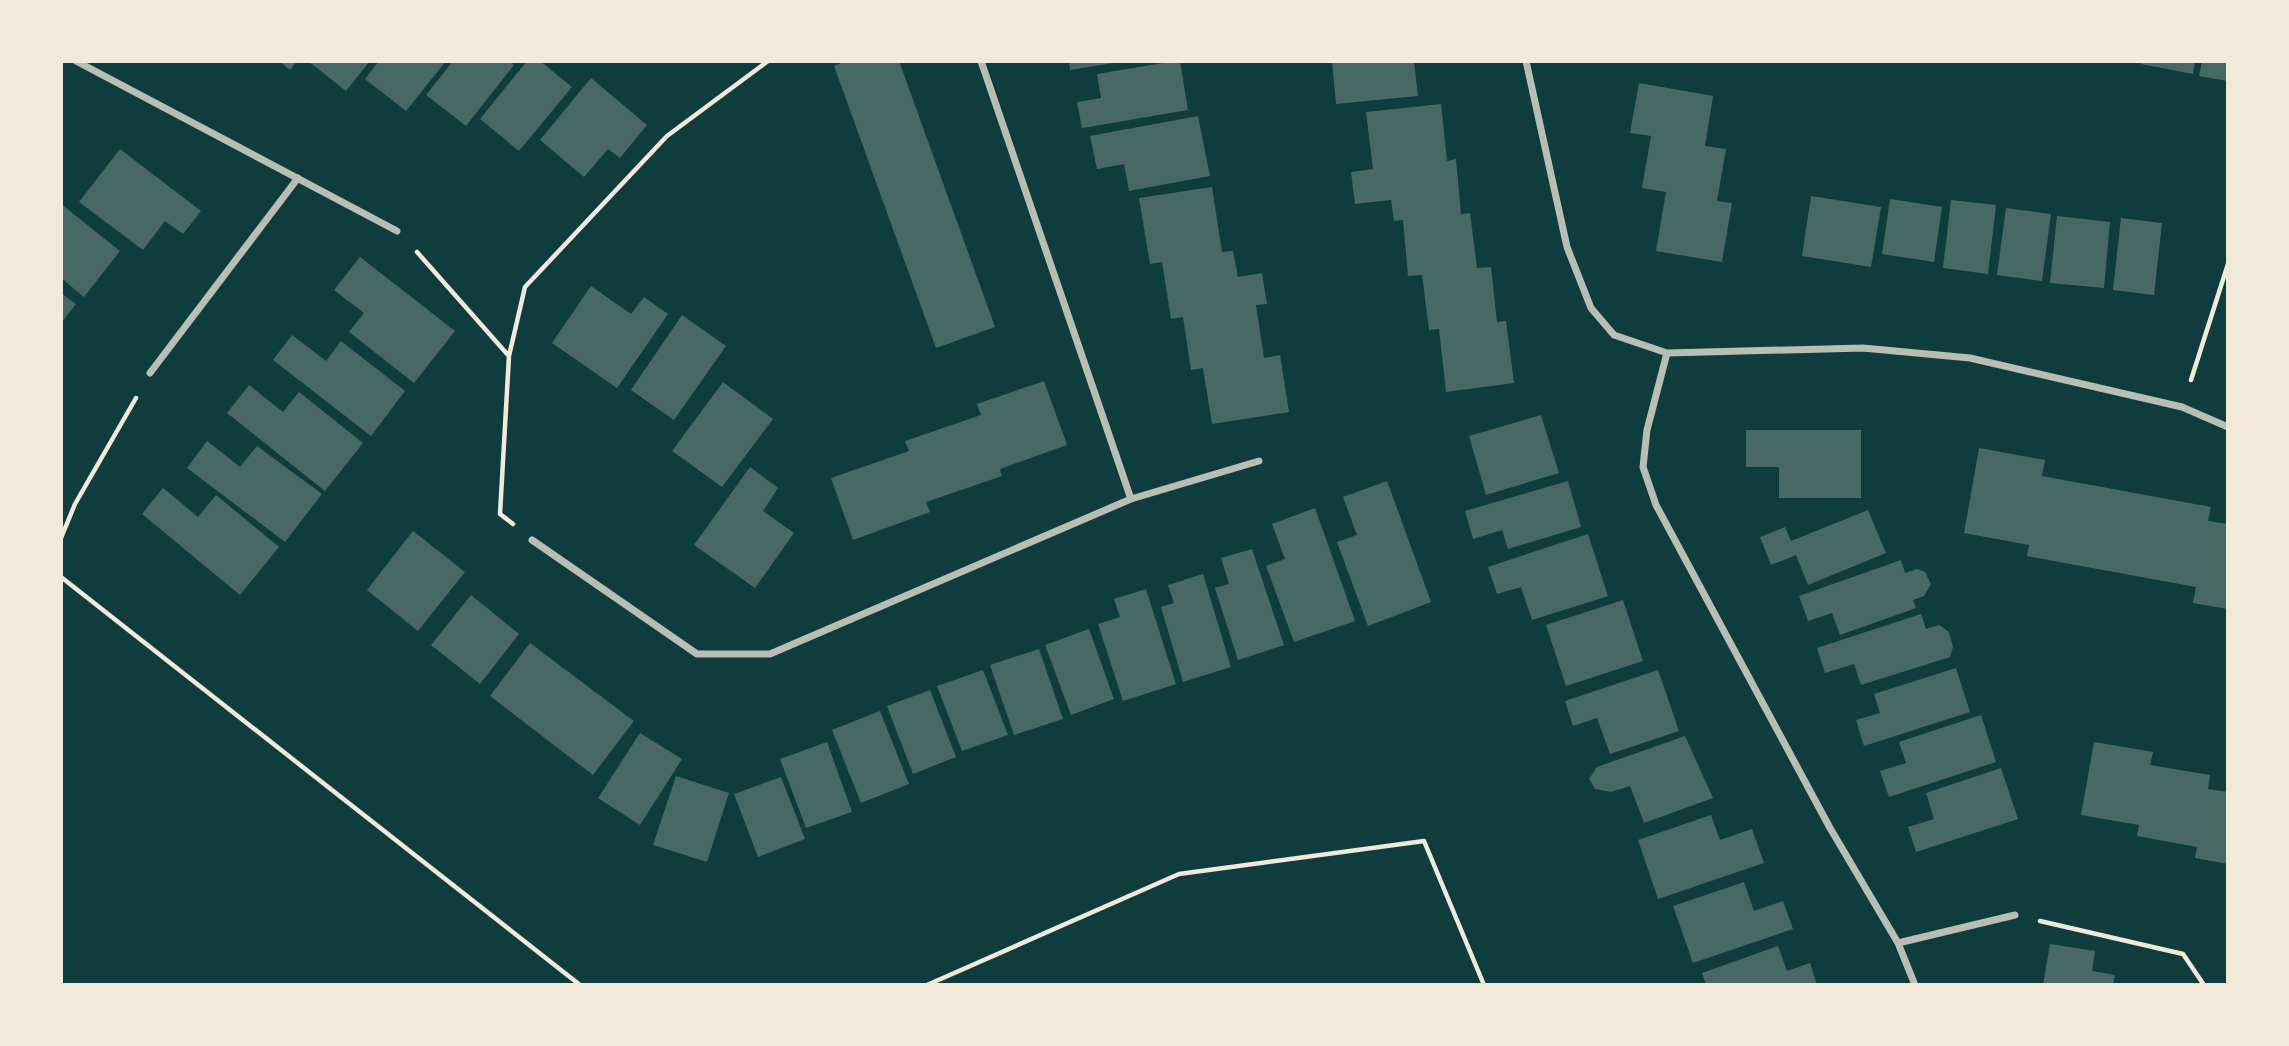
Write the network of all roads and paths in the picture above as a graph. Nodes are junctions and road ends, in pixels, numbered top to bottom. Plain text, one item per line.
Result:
1 (76, 61) edge
2 (768, 61) edge
3 (981, 61) edge
4 (1526, 61) edge
5 (298, 178) junction
6 (397, 230) joint
7 (2228, 264) edge
8 (1667, 353) junction
9 (509, 356) junction
10 (150, 373) joint
11 (2182, 407) junction
12 (2228, 427) edge
13 (1258, 461) dead end
14 (1130, 499) junction
15 (61, 538) edge
16 (532, 540) joint
17 (61, 577) edge
18 (2015, 915) joint
19 (1898, 943) junction
20 (579, 985) edge
21 (927, 985) edge
22 (1484, 985) edge
23 (1915, 985) edge
24 (2204, 985) edge

1 - 5 street
2 - 9 path
3 - 14 street
4 - 8 street
5 - 6 street
5 - 10 street
6 - 9 path
7 - 11 path
8 - 11 street
8 - 19 street
9 - 16 path
10 - 15 path
11 - 12 street
13 - 14 street
14 - 16 street
17 - 20 path
18 - 19 street
18 - 24 path
19 - 23 street
21 - 22 path

